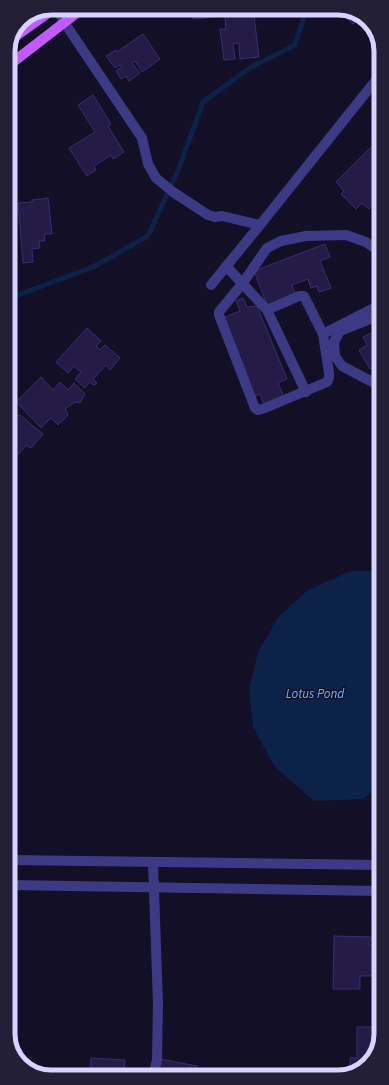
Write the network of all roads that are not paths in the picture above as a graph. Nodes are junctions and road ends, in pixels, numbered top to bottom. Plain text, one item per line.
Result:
1 (60, 15) edge
2 (74, 15) edge
3 (45, 16) edge
4 (64, 22) junction
5 (20, 34) edge
6 (15, 60) edge
7 (374, 82) edge
8 (260, 225) junction
9 (374, 248) edge
10 (226, 266) junction
11 (242, 284) junction
12 (211, 285) dead end
13 (374, 308) edge
14 (267, 310) junction
15 (374, 317) edge
16 (323, 334) junction
17 (374, 383) edge
18 (306, 392) junction
19 (15, 860) edge
20 (153, 862) junction
21 (374, 865) edge
22 (15, 884) edge
23 (155, 888) junction
24 (374, 891) edge
25 (154, 1070) edge

1 - 4 street
2 - 4 main road
3 - 5 main road
4 - 6 main road
4 - 8 street
7 - 8 street
8 - 10 street
9 - 11 street
10 - 11 street
10 - 12 street
11 - 14 street
11 - 18 street
13 - 16 street
14 - 16 street
14 - 18 street
15 - 17 street
16 - 18 street
19 - 20 street
20 - 21 street
20 - 23 street
22 - 23 street
23 - 24 street
23 - 25 street

